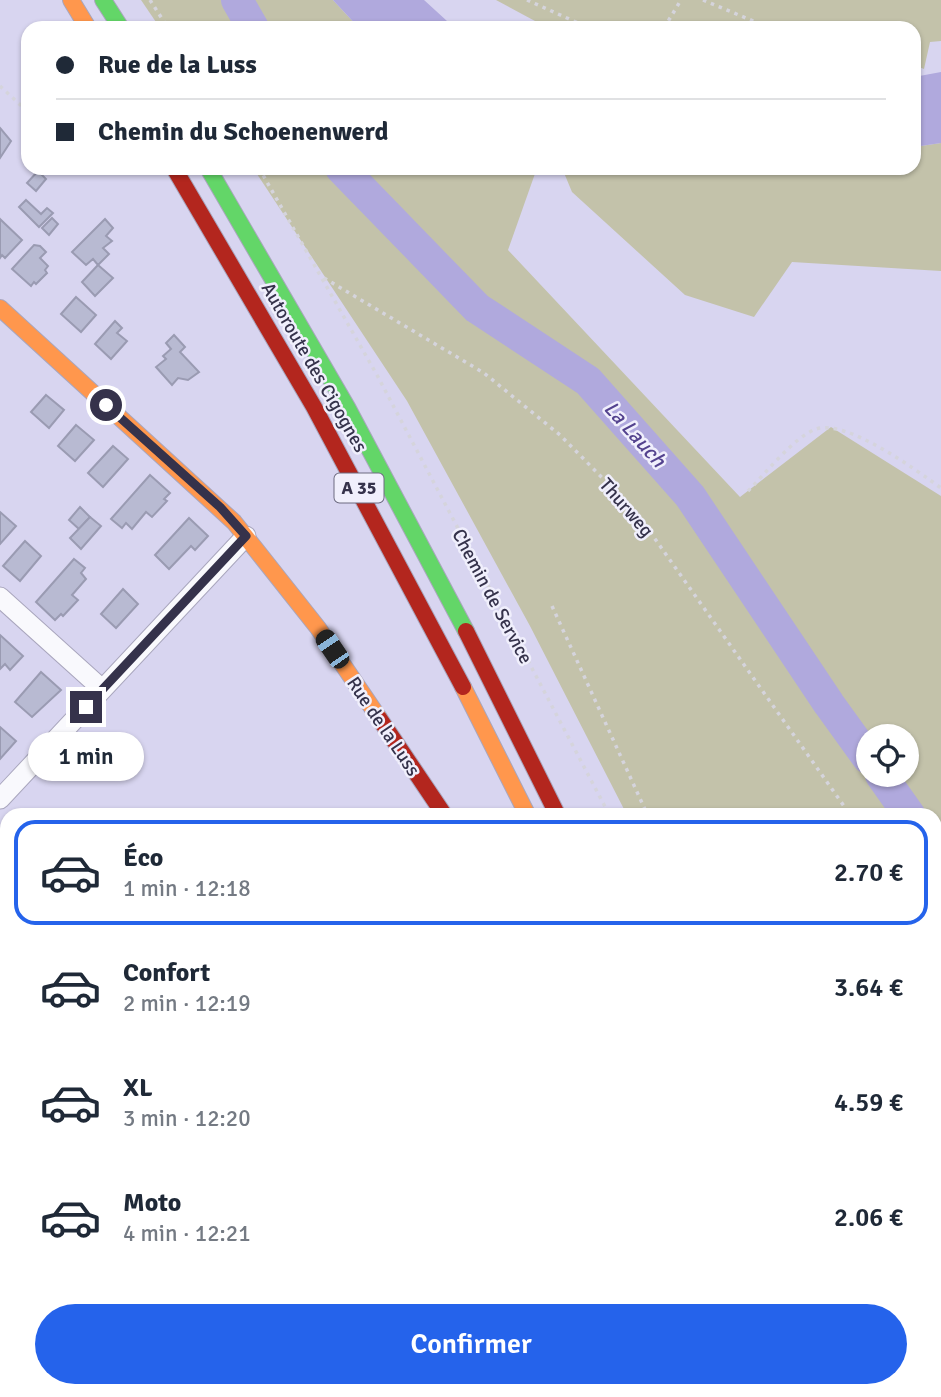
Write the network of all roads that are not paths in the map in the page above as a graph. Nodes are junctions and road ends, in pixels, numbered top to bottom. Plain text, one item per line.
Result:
1 (71, 0) edge
2 (103, 0) edge
3 (84, 21) edge
4 (116, 21) edge
5 (178, 175) edge
6 (212, 175) edge
7 (0, 308) edge
8 (246, 536) junction
9 (0, 597) edge
10 (102, 689) junction
11 (0, 799) edge
12 (441, 808) edge
13 (524, 808) edge
14 (554, 808) edge

1 - 3 main road
2 - 4 main road
5 - 13 main road, Autoroute des Cigognes / A 35
6 - 14 main road, Autoroute des Cigognes / A 35
7 - 8 main road, Rue de la Luss
8 - 10 street
8 - 12 main road, Rue de la Luss
9 - 10 street
10 - 11 street

